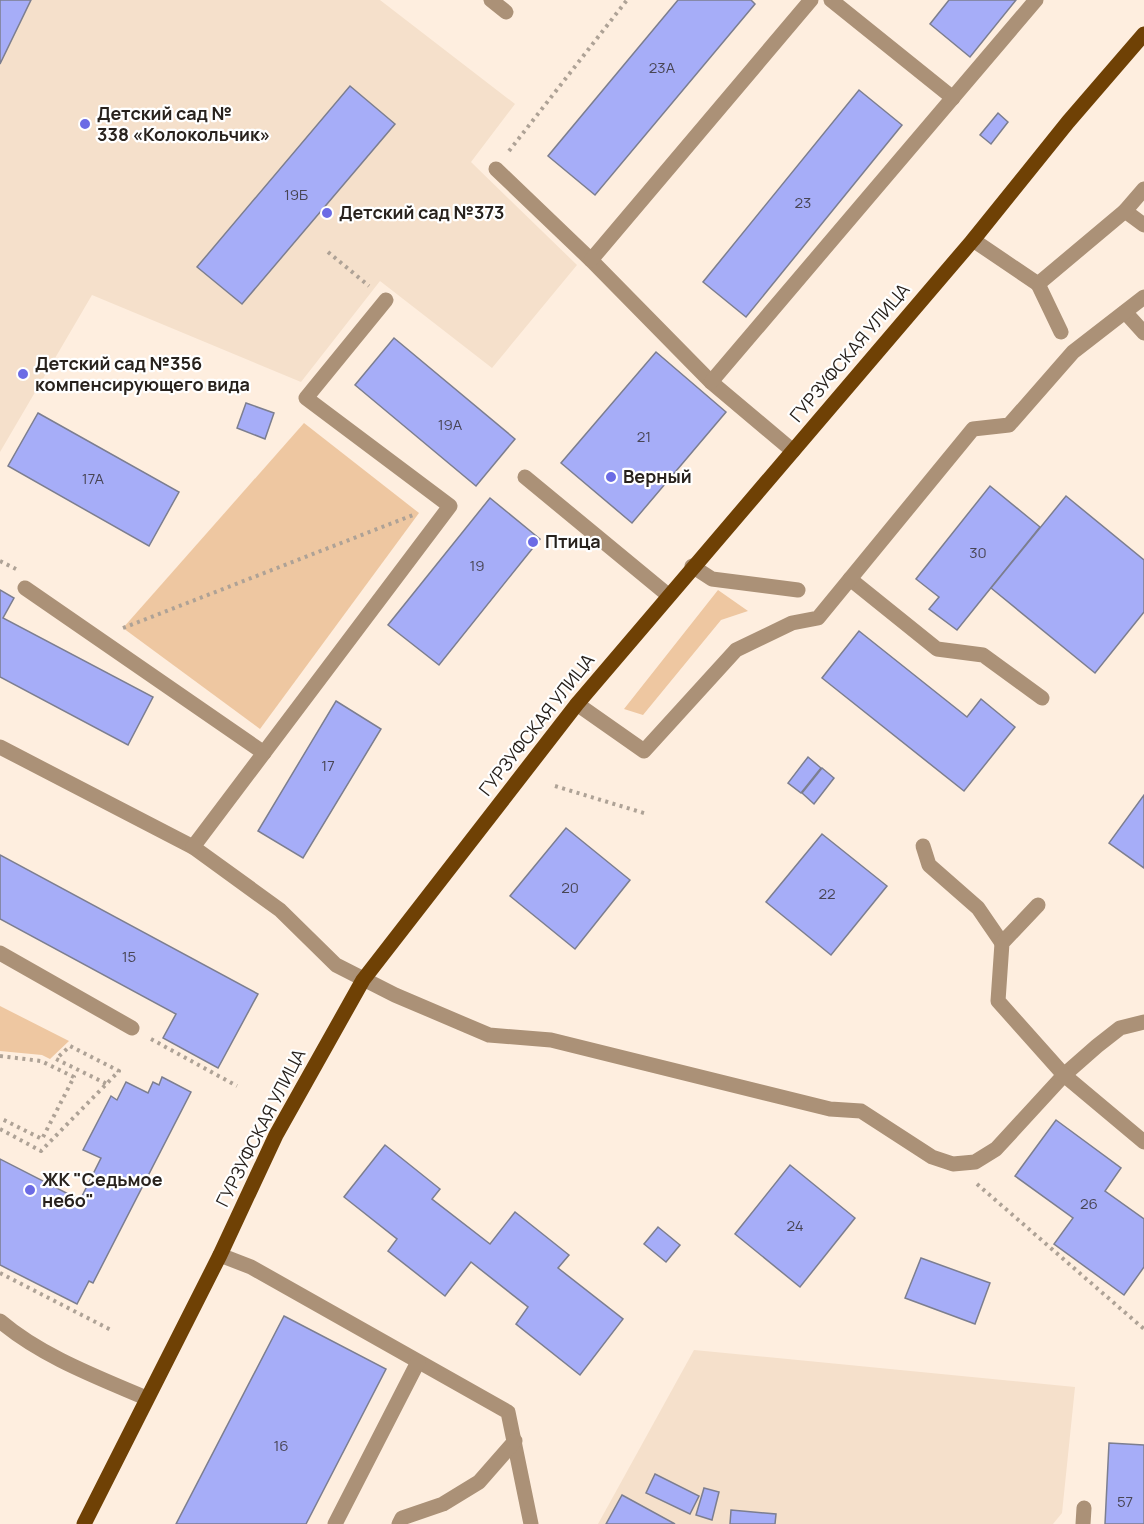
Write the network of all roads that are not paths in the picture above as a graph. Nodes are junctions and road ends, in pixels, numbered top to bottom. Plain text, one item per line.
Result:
1 (491, 0) edge
2 (811, 0) edge
3 (831, 0) edge
4 (1036, 0) edge
5 (506, 12) dead end
6 (1144, 34) edge
7 (953, 98) junction
8 (496, 168) road end
9 (1144, 189) edge
10 (1125, 211) junction
11 (1144, 225) edge
12 (973, 240) junction
13 (591, 260) junction
14 (1038, 284) junction
15 (1144, 297) edge
16 (386, 300) road end
17 (1125, 312) junction
18 (1061, 332) dead end
19 (1144, 333) edge
20 (711, 382) junction
21 (793, 451) junction
22 (525, 477) dead end
23 (692, 566) junction
24 (850, 579) junction
25 (25, 588) dead end
26 (798, 590) dead end
27 (668, 595) junction
28 (1042, 698) dead end
29 (577, 704) junction
30 (0, 747) edge
31 (264, 753) junction
32 (923, 846) dead end
33 (193, 847) junction
34 (1038, 905) dead end
35 (1002, 943) junction
36 (0, 953) edge
37 (363, 980) junction
38 (1144, 1022) edge
39 (132, 1028) road end
40 (1064, 1075) junction
41 (1144, 1142) edge
42 (220, 1256) junction
43 (0, 1321) edge
44 (418, 1362) junction
45 (146, 1398) junction
46 (515, 1441) junction
47 (1084, 1508) dead end
48 (84, 1524) edge
49 (335, 1524) edge
50 (399, 1524) edge
51 (531, 1524) edge
52 (1083, 1524) edge

1 - 5 lane
2 - 13 lane
3 - 7 lane
4 - 7 lane
6 - 12 main road, ГУРЗУФСКАЯ УЛИЦА
7 - 20 lane
8 - 13 lane
9 - 10 lane
10 - 11 lane
10 - 14 lane
12 - 14 lane
12 - 21 main road, ГУРЗУФСКАЯ УЛИЦА
13 - 20 lane
14 - 18 lane
15 - 17 lane
16 - 31 lane
17 - 19 lane
17 - 24 lane
20 - 21 lane
21 - 23 main road, ГУРЗУФСКАЯ УЛИЦА
22 - 27 lane
23 - 26 lane
23 - 27 main road, ГУРЗУФСКАЯ УЛИЦА
24 - 28 lane
24 - 29 lane
25 - 31 lane
27 - 29 main road, ГУРЗУФСКАЯ УЛИЦА
29 - 37 main road, ГУРЗУФСКАЯ УЛИЦА
30 - 33 lane
31 - 33 lane
32 - 35 lane
33 - 37 lane
34 - 35 lane
35 - 40 lane
36 - 39 lane
37 - 40 lane
37 - 42 main road, ГУРЗУФСКАЯ УЛИЦА
38 - 40 lane
40 - 41 lane
42 - 44 lane
42 - 45 main road, ГУРЗУФСКАЯ УЛИЦА
43 - 45 lane
44 - 46 lane
44 - 49 lane
45 - 48 main road, ГУРЗУФСКАЯ УЛИЦА
46 - 50 lane
46 - 51 lane
47 - 52 lane

